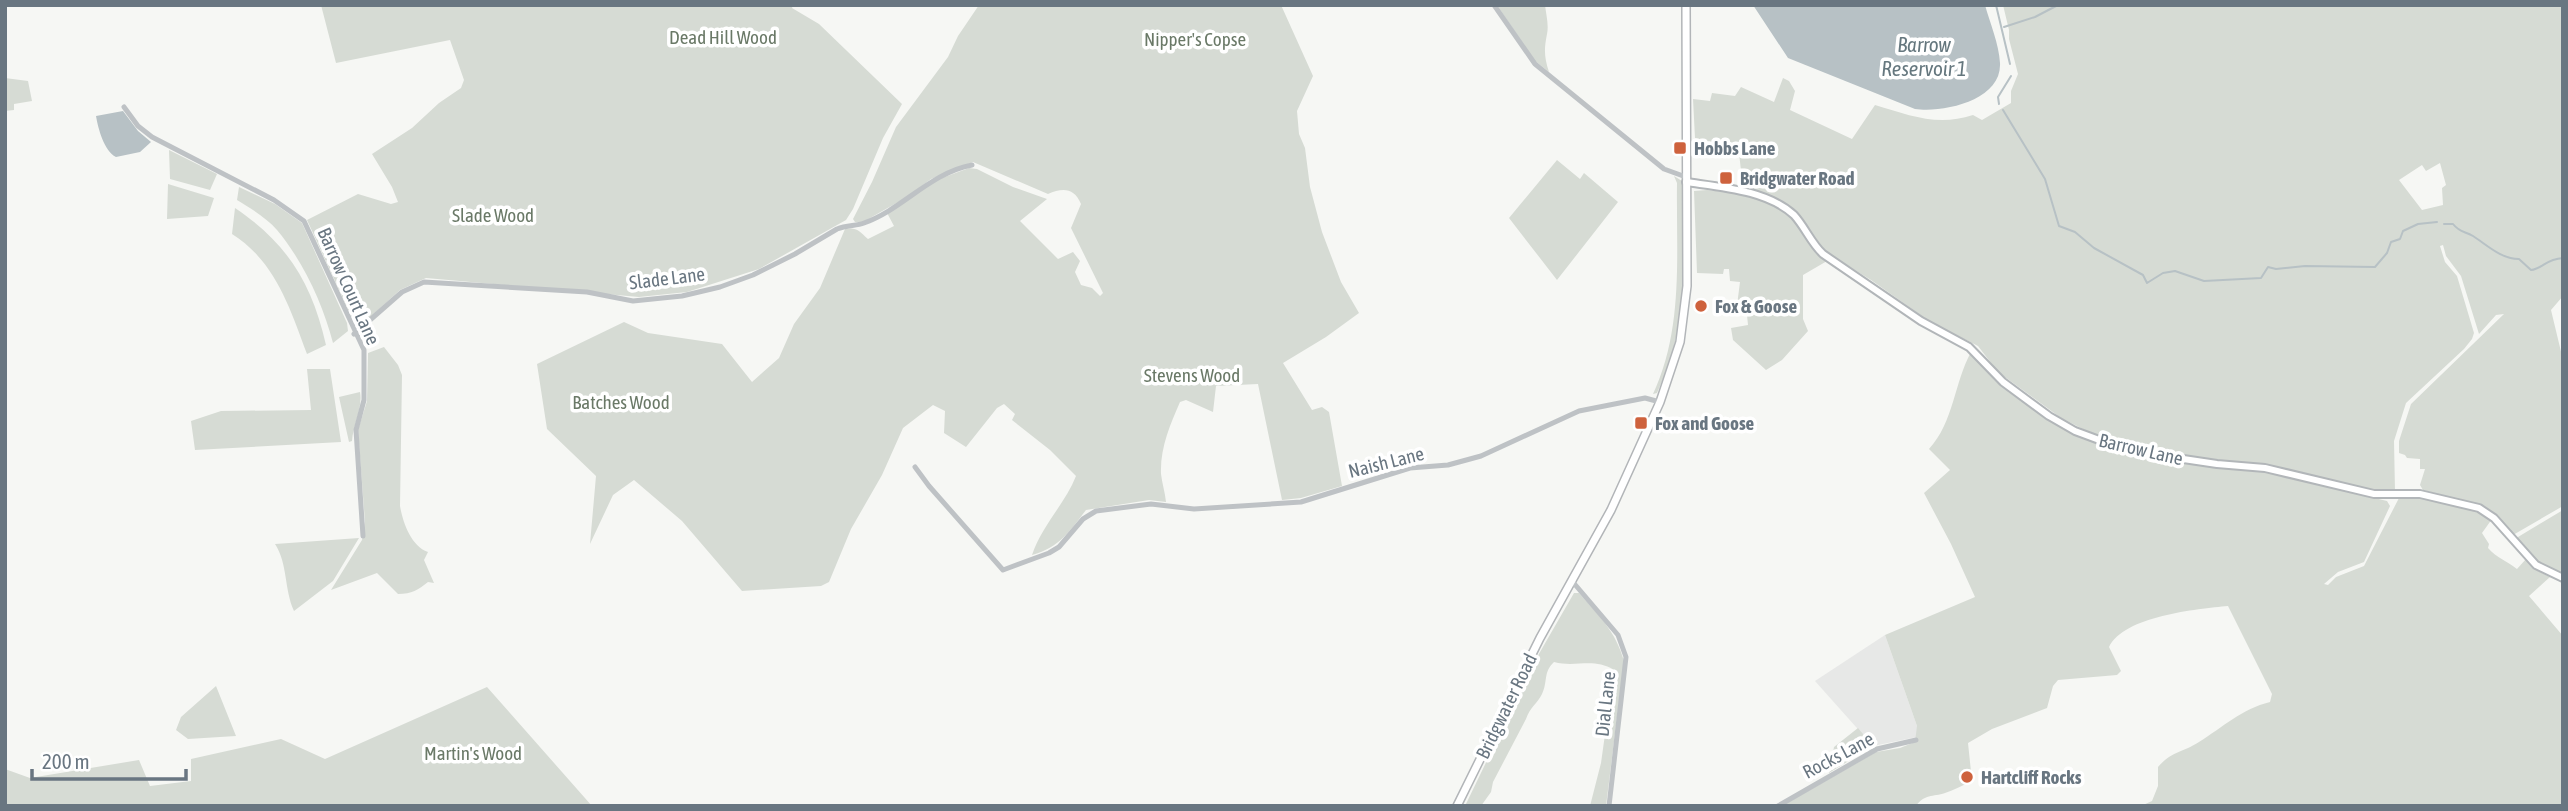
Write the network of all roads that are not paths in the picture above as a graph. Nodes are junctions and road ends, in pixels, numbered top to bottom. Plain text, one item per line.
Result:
1 (1494, 5) edge
2 (1686, 5) edge
3 (124, 107) dead end
4 (972, 164) dead end
5 (1686, 179) junction
6 (354, 334) junction
7 (1660, 402) junction
8 (915, 467) dead end
9 (363, 536) dead end
10 (2563, 578) edge
11 (1572, 581) junction
12 (1916, 740) dead end
13 (1457, 806) edge
14 (1608, 806) edge
15 (1778, 806) edge

1 - 5 street
2 - 5 highway, Bridgwater Road
3 - 6 street, Barrow Court Lane
4 - 6 street, Slade Lane
5 - 7 highway, Bridgwater Road
5 - 10 main road, Barrow Lane
6 - 9 street, Barrow Court Lane
7 - 8 street, Naish Lane
7 - 11 highway, Bridgwater Road
11 - 13 highway, Bridgwater Road
11 - 14 street, Dial Lane
12 - 15 street, Rocks Lane

